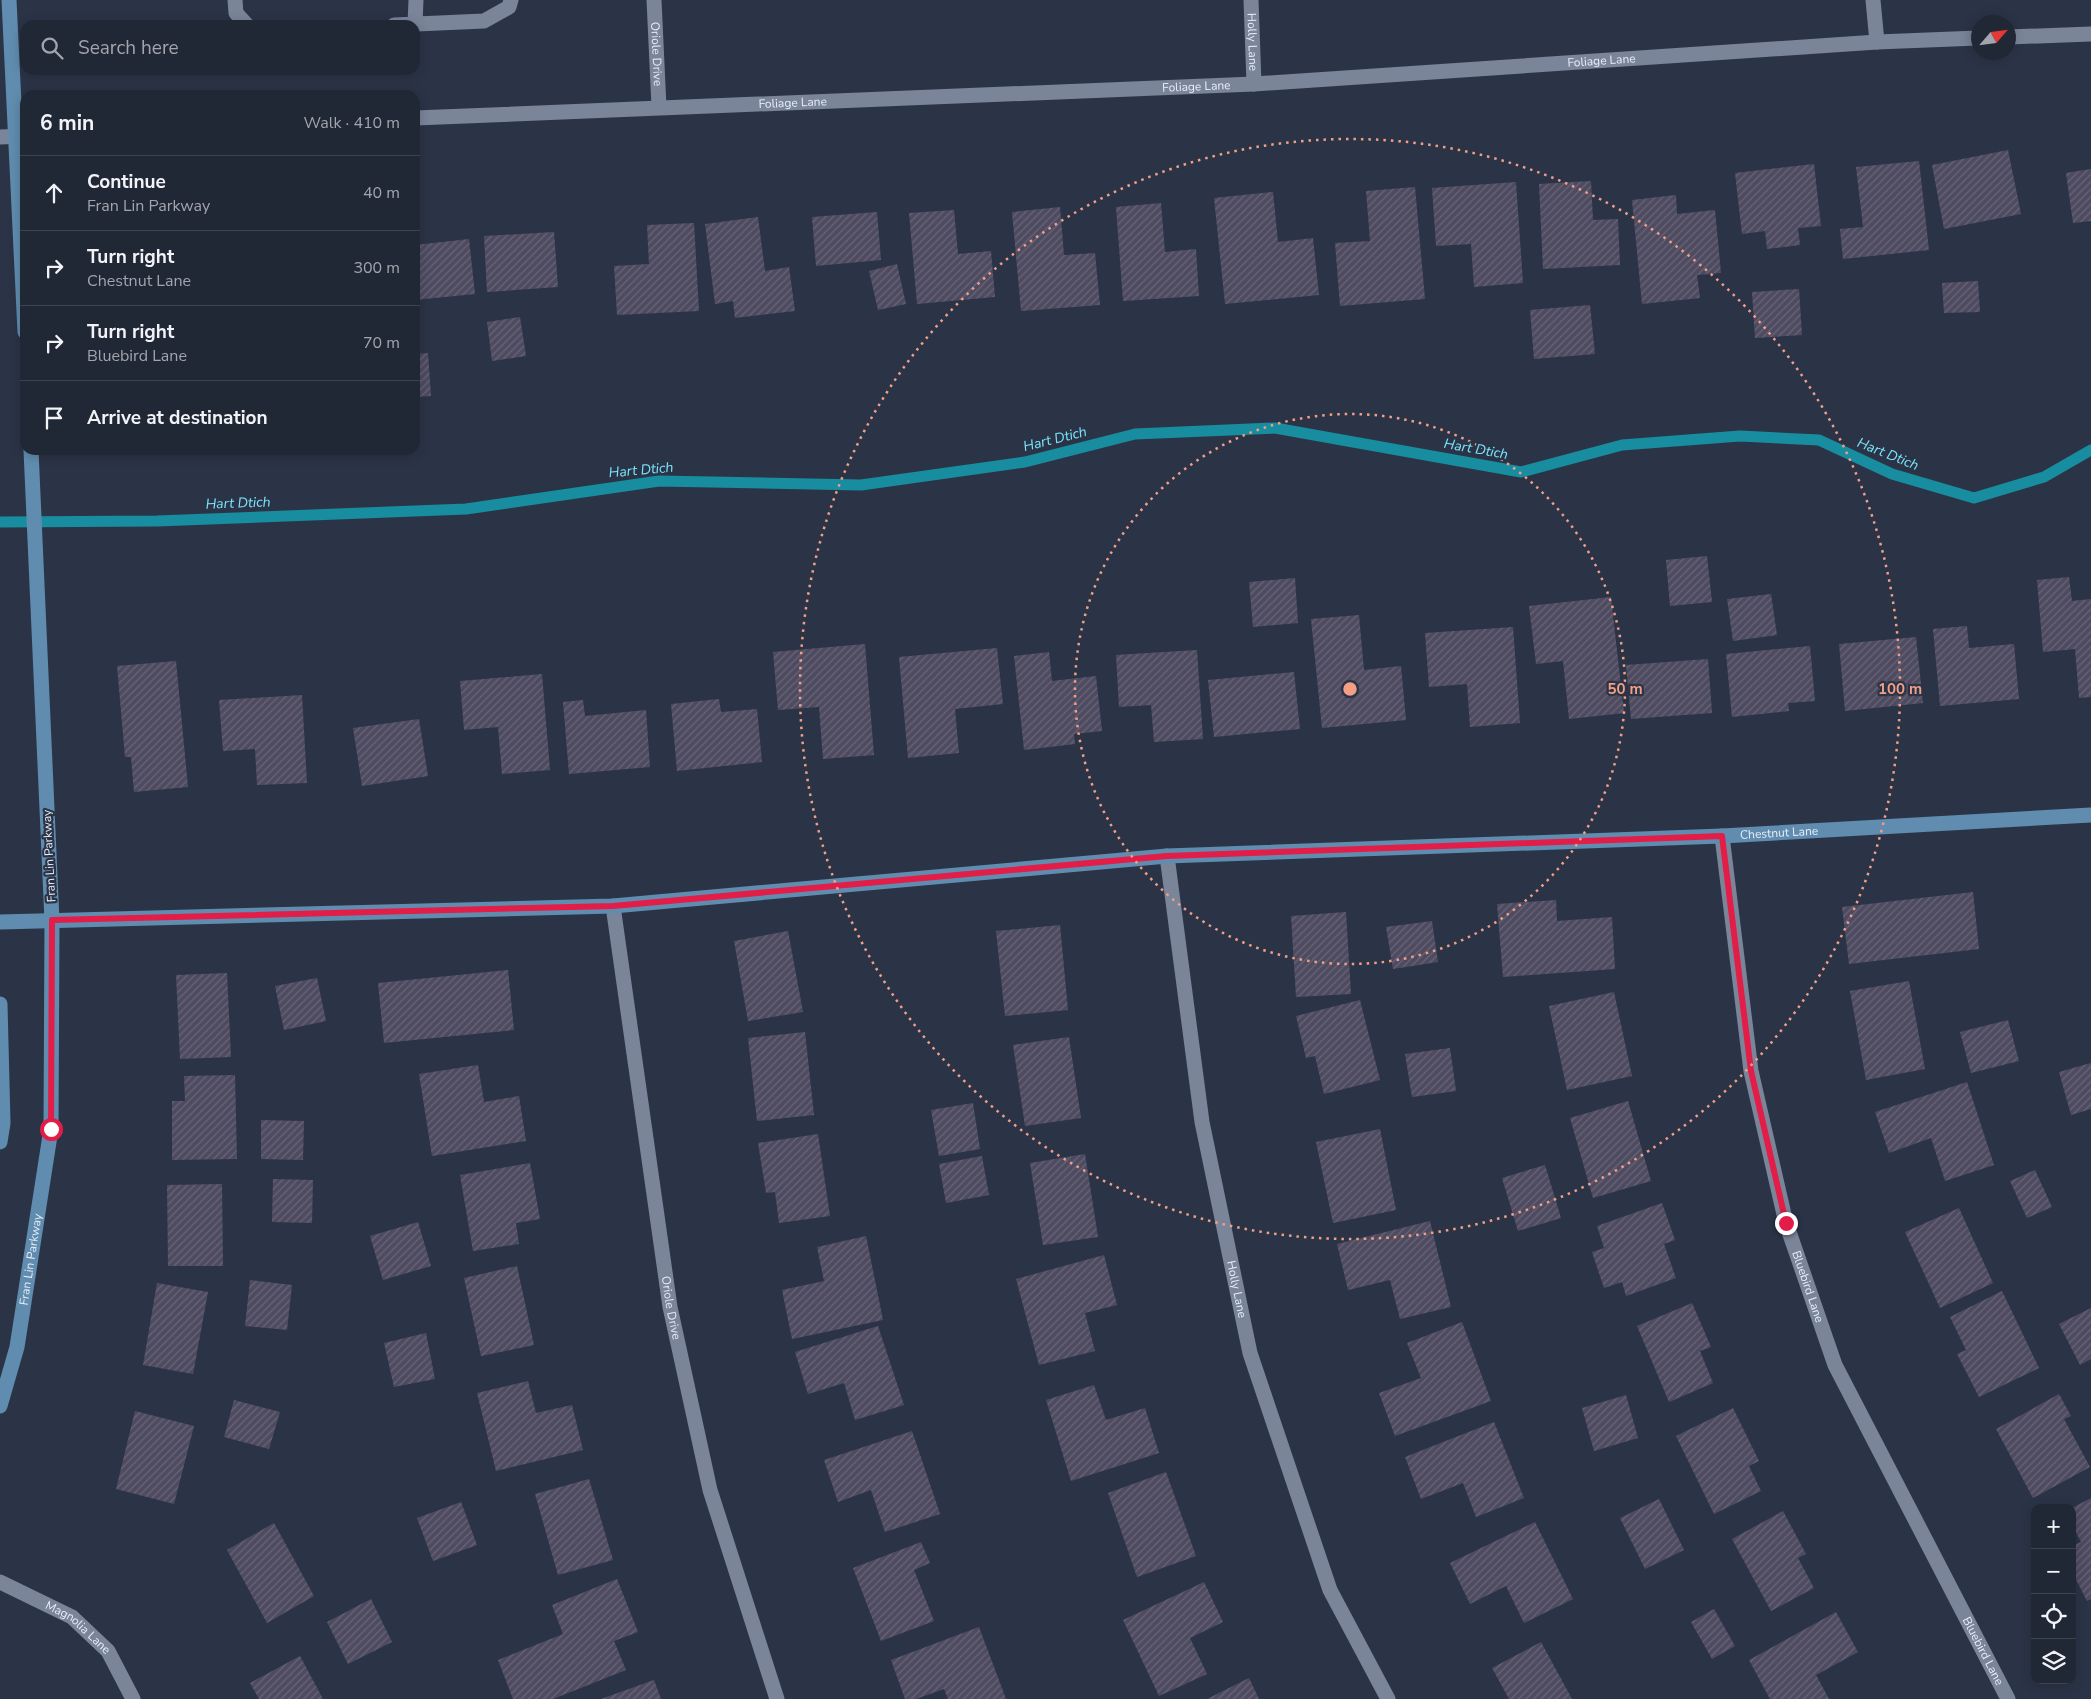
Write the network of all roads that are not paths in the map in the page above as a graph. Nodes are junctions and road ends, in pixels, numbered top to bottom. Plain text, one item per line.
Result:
1 (9, 0) edge
2 (235, 0) edge
3 (416, 0) edge
4 (511, 0) edge
5 (654, 0) edge
6 (1251, 0) edge
7 (1873, 0) edge
8 (242, 20) edge
9 (415, 20) edge
10 (420, 24) edge
11 (2091, 34) edge
12 (2016, 37) edge
13 (1971, 38) edge
14 (1877, 42) junction
15 (1254, 84) junction
16 (659, 107) junction
17 (420, 118) edge
18 (20, 136) edge
19 (0, 137) edge
20 (31, 455) edge
21 (2091, 815) edge
22 (1722, 836) junction
23 (1167, 856) junction
24 (613, 906) junction
25 (52, 920) junction
26 (0, 922) edge
27 (0, 1004) edge
28 (0, 1142) edge
29 (0, 1406) edge
30 (0, 1582) edge
31 (133, 1699) edge
32 (777, 1699) edge
33 (1388, 1699) edge
34 (2008, 1699) edge

1 - 18 street
2 - 8 street
3 - 9 street
4 - 10 street
5 - 16 street, Oriole Drive
6 - 15 street, Holly Lane
7 - 14 street
11 - 12 street
13 - 14 street, Foliage Lane
14 - 15 street, Foliage Lane
15 - 16 street, Foliage Lane
16 - 17 street, Foliage Lane
18 - 19 street
20 - 25 street, Fran Lin Parkway
21 - 22 street, Chestnut Lane
22 - 23 street, Chestnut Lane
22 - 34 street, Bluebird Lane
23 - 24 street, Chestnut Lane
23 - 33 street, Holly Lane
24 - 25 street, Chestnut Lane
24 - 32 street, Oriole Drive
25 - 26 street, Chestnut Lane
25 - 29 street, Fran Lin Parkway
27 - 28 street
30 - 31 street, Magnolia Lane

